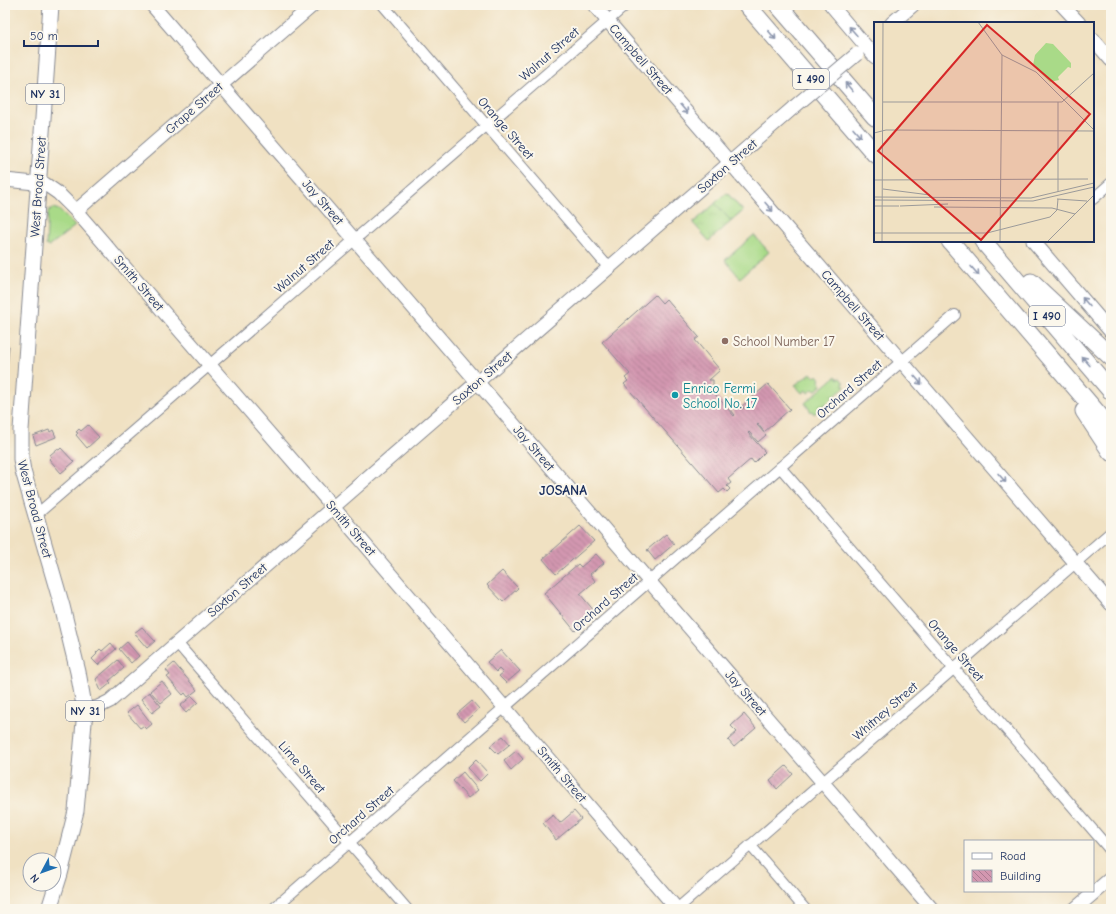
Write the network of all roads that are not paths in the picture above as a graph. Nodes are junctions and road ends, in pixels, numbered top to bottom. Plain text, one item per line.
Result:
1 (51, 5) edge
2 (152, 5) edge
3 (313, 5) edge
4 (383, 5) edge
5 (594, 5) edge
6 (626, 5) edge
7 (747, 5) edge
8 (778, 5) edge
9 (831, 5) edge
10 (913, 5) edge
11 (1062, 5) edge
12 (608, 21) junction
13 (893, 22) edge
14 (1078, 22) edge
15 (1094, 40) edge
16 (866, 46) edge
17 (874, 56) edge
18 (1111, 60) edge
19 (221, 84) junction
20 (874, 115) edge
21 (487, 125) junction
22 (874, 153) edge
23 (731, 163) junction
24 (5, 180) edge
25 (38, 183) junction
26 (1111, 183) edge
27 (1094, 197) edge
28 (76, 211) junction
29 (355, 239) junction
30 (951, 242) edge
31 (984, 242) edge
32 (984, 242) edge
33 (1038, 243) edge
34 (609, 268) junction
35 (954, 315) dead end
36 (1014, 316) junction
37 (1111, 332) edge
38 (1111, 358) edge
39 (902, 361) junction
40 (210, 365) junction
41 (478, 382) junction
42 (1111, 391) edge
43 (1111, 428) edge
44 (1111, 452) edge
45 (780, 467) junction
46 (333, 507) junction
47 (36, 515) junction
48 (1111, 532) edge
49 (1075, 563) junction
50 (649, 581) junction
51 (1111, 604) edge
52 (177, 643) junction
53 (954, 668) junction
54 (505, 707) junction
55 (85, 710) junction
56 (823, 782) junction
57 (349, 842) junction
58 (750, 845) junction
59 (1111, 851) edge
60 (1111, 878) edge
61 (285, 905) edge
62 (49, 909) edge
63 (273, 909) edge
64 (407, 909) edge
65 (677, 909) edge
66 (805, 909) edge
67 (932, 909) edge
68 (1075, 909) edge

1 - 25 main road, West Broad Street / NY 31
2 - 19 street, Jay Street
3 - 19 street, Grape Street
4 - 21 street, Orange Street
5 - 12 street, Campbell Street
6 - 12 street, Walnut Street
7 -> 22 highway, I 490
20 -> 8 highway, I 490
16 -> 9 street
10 - 13 street
11 - 14 street
12 - 21 street, Walnut Street
12 -> 23 street, Campbell Street
15 - 18 street
16 - 17 street
16 - 23 street, Saxton Street, bridge
19 - 28 street, Grape Street
19 - 29 street, Jay Street
21 - 29 street, Walnut Street
21 - 34 street, Orange Street
23 - 34 street, Saxton Street
23 -> 39 street, Campbell Street
24 - 25 street, Smith Street
25 - 28 street, Smith Street
25 - 47 main road, West Broad Street / NY 31
26 - 27 street
28 - 40 street, Smith Street
29 - 40 street, Walnut Street
29 - 41 street, Jay Street
30 -> 36 highway, I 490
31 - 38 highway
42 -> 32 highway, I 490
37 -> 33 street
34 - 41 street, Saxton Street
35 - 39 street, Orchard Street
36 - 43 highway, I 490
36 - 44 highway
39 - 45 street, Orchard Street
39 -> 49 street, Campbell Street
40 - 46 street, Smith Street
40 - 47 street, Walnut Street
41 - 46 street, Saxton Street
41 - 50 street, Jay Street
45 - 50 street, Orchard Street
45 - 53 street, Orange Street
46 - 52 street, Saxton Street
46 - 54 street, Smith Street
47 - 55 main road, West Broad Street / NY 31
48 - 49 street, Whitney Street
49 - 51 street, Campbell Street
49 - 53 street, Whitney Street
50 - 54 street, Orchard Street
50 - 56 street, Jay Street
52 - 55 street, Saxton Street
52 - 57 street, Lime Street
53 - 56 street, Whitney Street
53 - 59 street, Orange Street
54 - 57 street, Orchard Street
54 - 65 street, Smith Street
55 - 62 main road, West Broad Street / NY 31
56 - 58 street, Whitney Street
56 - 67 street, Jay Street
57 - 61 street, Orchard Street
57 - 64 street, Lime Street
58 - 65 street, Whitney Street
58 - 66 street
60 - 68 street
61 - 63 street, Orchard Street

